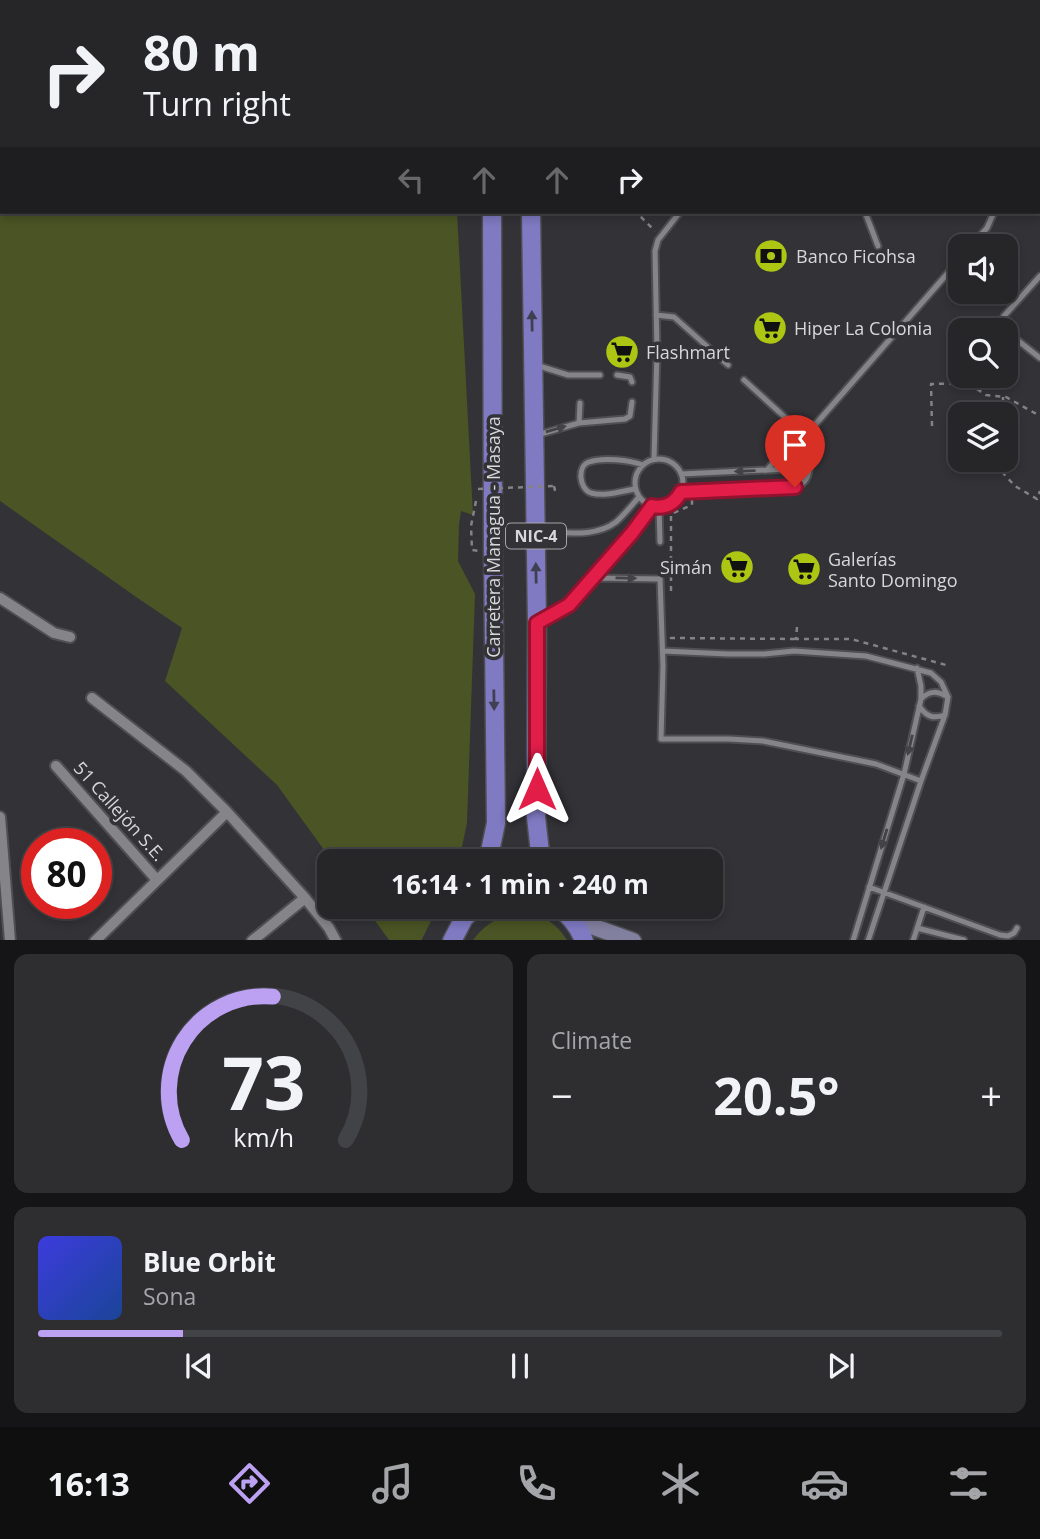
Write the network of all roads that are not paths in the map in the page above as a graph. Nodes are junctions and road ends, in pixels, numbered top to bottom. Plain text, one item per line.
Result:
1 (492, 214) edge
2 (531, 214) edge
3 (678, 214) edge
4 (866, 214) edge
5 (993, 214) edge
6 (982, 234) edge
7 (878, 246) dead end
8 (948, 273) edge
9 (1040, 276) edge
10 (656, 315) junction
11 (1004, 318) edge
12 (1018, 341) edge
13 (1040, 358) edge
14 (533, 363) junction
15 (728, 365) dead end
16 (600, 375) dead end
17 (617, 375) dead end
18 (580, 376) junction
19 (744, 380) dead end
20 (632, 382) dead end
21 (580, 383) dead end
22 (632, 402) dead end
23 (580, 403) dead end
24 (579, 423) junction
25 (800, 431) junction
26 (807, 434) junction
27 (534, 435) junction
28 (654, 459) junction
29 (643, 465) junction
30 (809, 468) junction
31 (767, 470) junction
32 (681, 474) junction
33 (635, 489) junction
34 (681, 492) junction
35 (639, 497) junction
36 (656, 507) junction
37 (536, 532) junction
38 (660, 542) dead end
39 (592, 578) junction
40 (0, 598) edge
41 (537, 623) junction
42 (70, 638) dead end
43 (663, 651) junction
44 (917, 668) junction
45 (948, 697) junction
46 (92, 698) dead end
47 (920, 703) junction
48 (945, 715) junction
49 (56, 766) dead end
50 (904, 774) junction
51 (921, 781) junction
52 (227, 811) junction
53 (0, 817) edge
54 (491, 849) edge
55 (540, 849) edge
56 (157, 880) junction
57 (869, 887) junction
58 (884, 892) junction
59 (305, 898) junction
60 (924, 907) junction
61 (465, 919) edge
62 (570, 919) edge
63 (579, 919) edge
64 (917, 928) junction
65 (1017, 928) dead end
66 (10, 940) edge
67 (95, 940) edge
68 (252, 940) edge
69 (336, 940) edge
70 (452, 940) edge
71 (584, 940) edge
72 (633, 940) edge
73 (853, 940) edge
74 (868, 940) edge
75 (913, 940) edge
76 (964, 940) edge

1 -> 54 highway, Carretera Managua - Masaya / NIC-4
14 -> 2 highway, NIC-4
3 - 10 lane
4 - 7 lane
5 - 6 lane
8 - 26 lane
9 - 11 lane
10 - 15 lane
10 - 28 lane
12 - 13 lane
14 - 18 lane
14 - 27 highway, NIC-4
16 - 18 lane
17 - 20 lane
18 - 21 lane
19 - 25 lane
22 - 24 lane
23 - 24 lane
27 -> 24 lane
25 - 26 lane
25 - 31 lane
26 - 30 lane
27 - 37 highway, NIC-4
28 - 29 lane
28 - 32 lane
29 - 33 lane
29 - 33 lane
30 - 31 lane
30 - 34 lane
31 -> 32 lane
32 - 34 lane
33 - 35 lane
34 - 36 lane
35 - 36 lane
35 - 37 lane
36 - 38 lane
36 - 39 lane
41 -> 37 highway, NIC-4
39 - 41 lane
39 -> 43 lane
40 - 42 street
41 - 55 highway, NIC-4
43 - 44 lane
43 - 50 lane
44 - 45 lane
44 - 47 lane
45 - 47 lane
45 - 48 lane
46 - 52 street
47 - 48 lane
47 -> 50 lane
48 - 51 lane
49 - 56 street, 51 Callejón S.E.
50 - 51 lane
50 -> 57 lane
51 - 58 lane
52 - 56 street
52 - 59 street
53 - 66 street
56 - 67 street
57 - 58 lane
57 - 73 lane
58 - 60 lane
58 - 74 lane
59 - 68 street
59 - 69 street
60 - 64 lane
60 - 65 lane
61 - 70 highway
62 - 71 highway
63 - 72 main road
64 - 75 lane
64 - 76 lane

